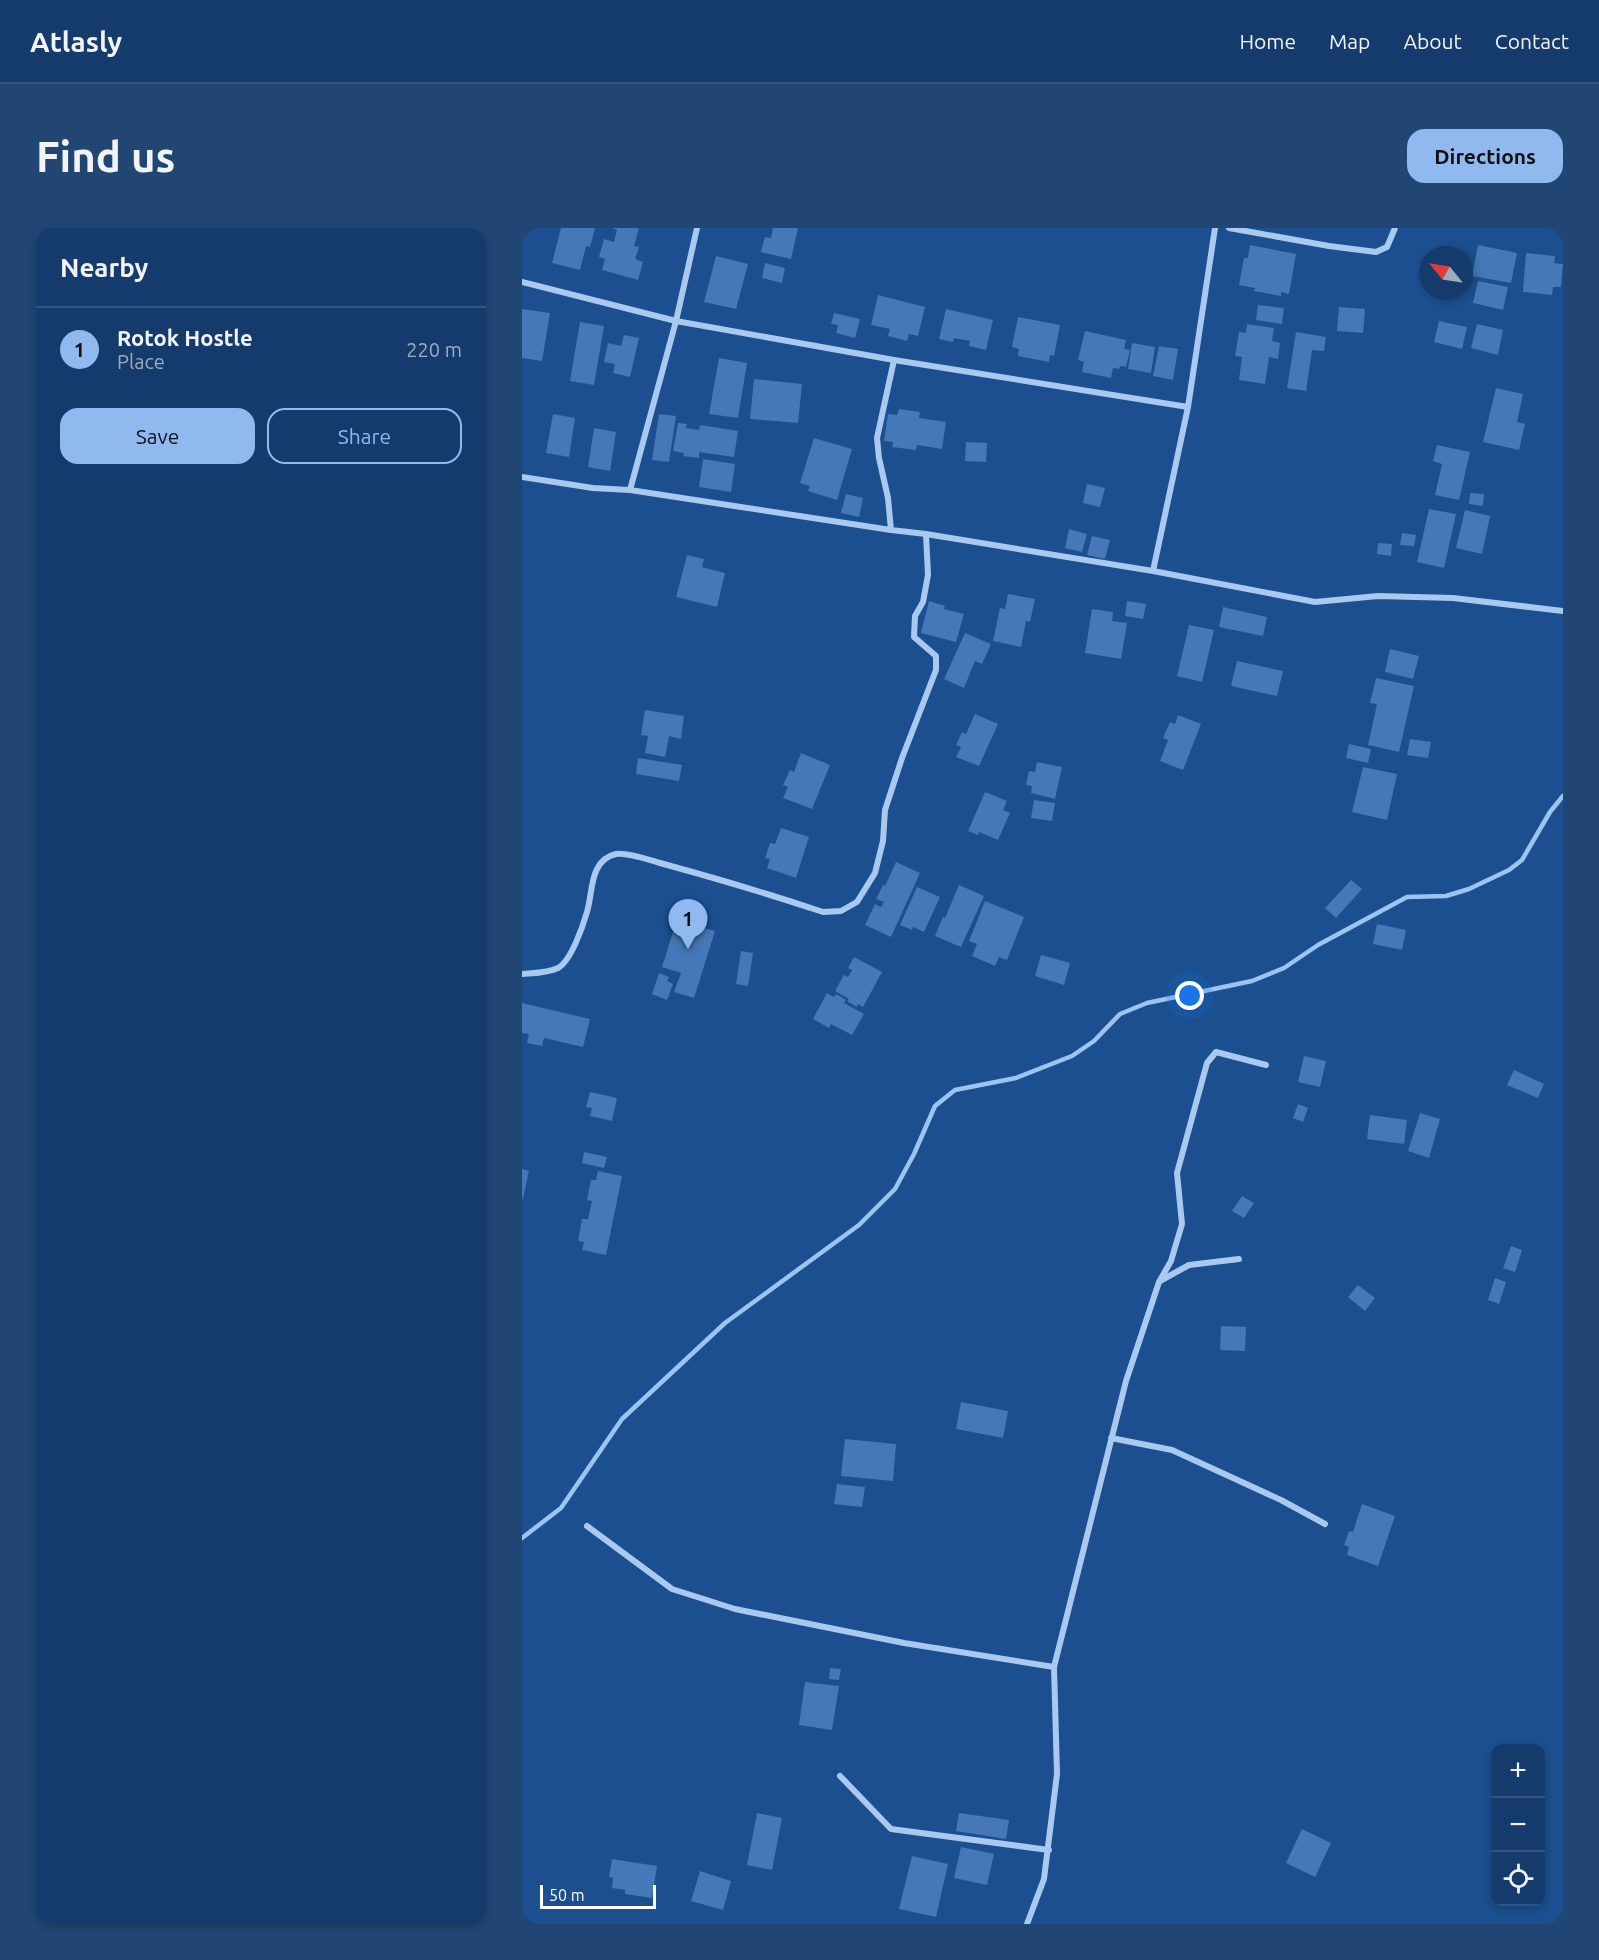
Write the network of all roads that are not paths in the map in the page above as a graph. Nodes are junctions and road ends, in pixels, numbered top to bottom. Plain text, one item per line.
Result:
1 (697, 228) edge
2 (1215, 228) edge
3 (1229, 228) edge
4 (1395, 228) edge
5 (522, 282) edge
6 (676, 321) junction
7 (894, 360) junction
8 (1188, 407) junction
9 (522, 477) edge
10 (630, 490) junction
11 (891, 530) junction
12 (926, 534) junction
13 (1153, 571) junction
14 (1563, 611) edge
15 (522, 974) edge
16 (1266, 1065) dead end
17 (1239, 1259) dead end
18 (1159, 1282) junction
19 (1111, 1438) junction
20 (1325, 1524) dead end
21 (587, 1526) dead end
22 (1054, 1667) junction
23 (840, 1776) dead end
24 (1049, 1850) junction
25 (1027, 1924) edge

1 - 6 street
2 - 8 street
3 - 4 street
5 - 6 street
6 - 7 street
6 - 10 street
7 - 8 street
7 - 11 street
8 - 13 street
9 - 10 street
10 - 11 street
11 - 12 street
12 - 13 street
12 - 15 street
13 - 14 street
16 - 18 street
17 - 18 street
18 - 19 street
19 - 20 street
19 - 22 street
21 - 22 street
22 - 24 street
23 - 24 street
24 - 25 street

